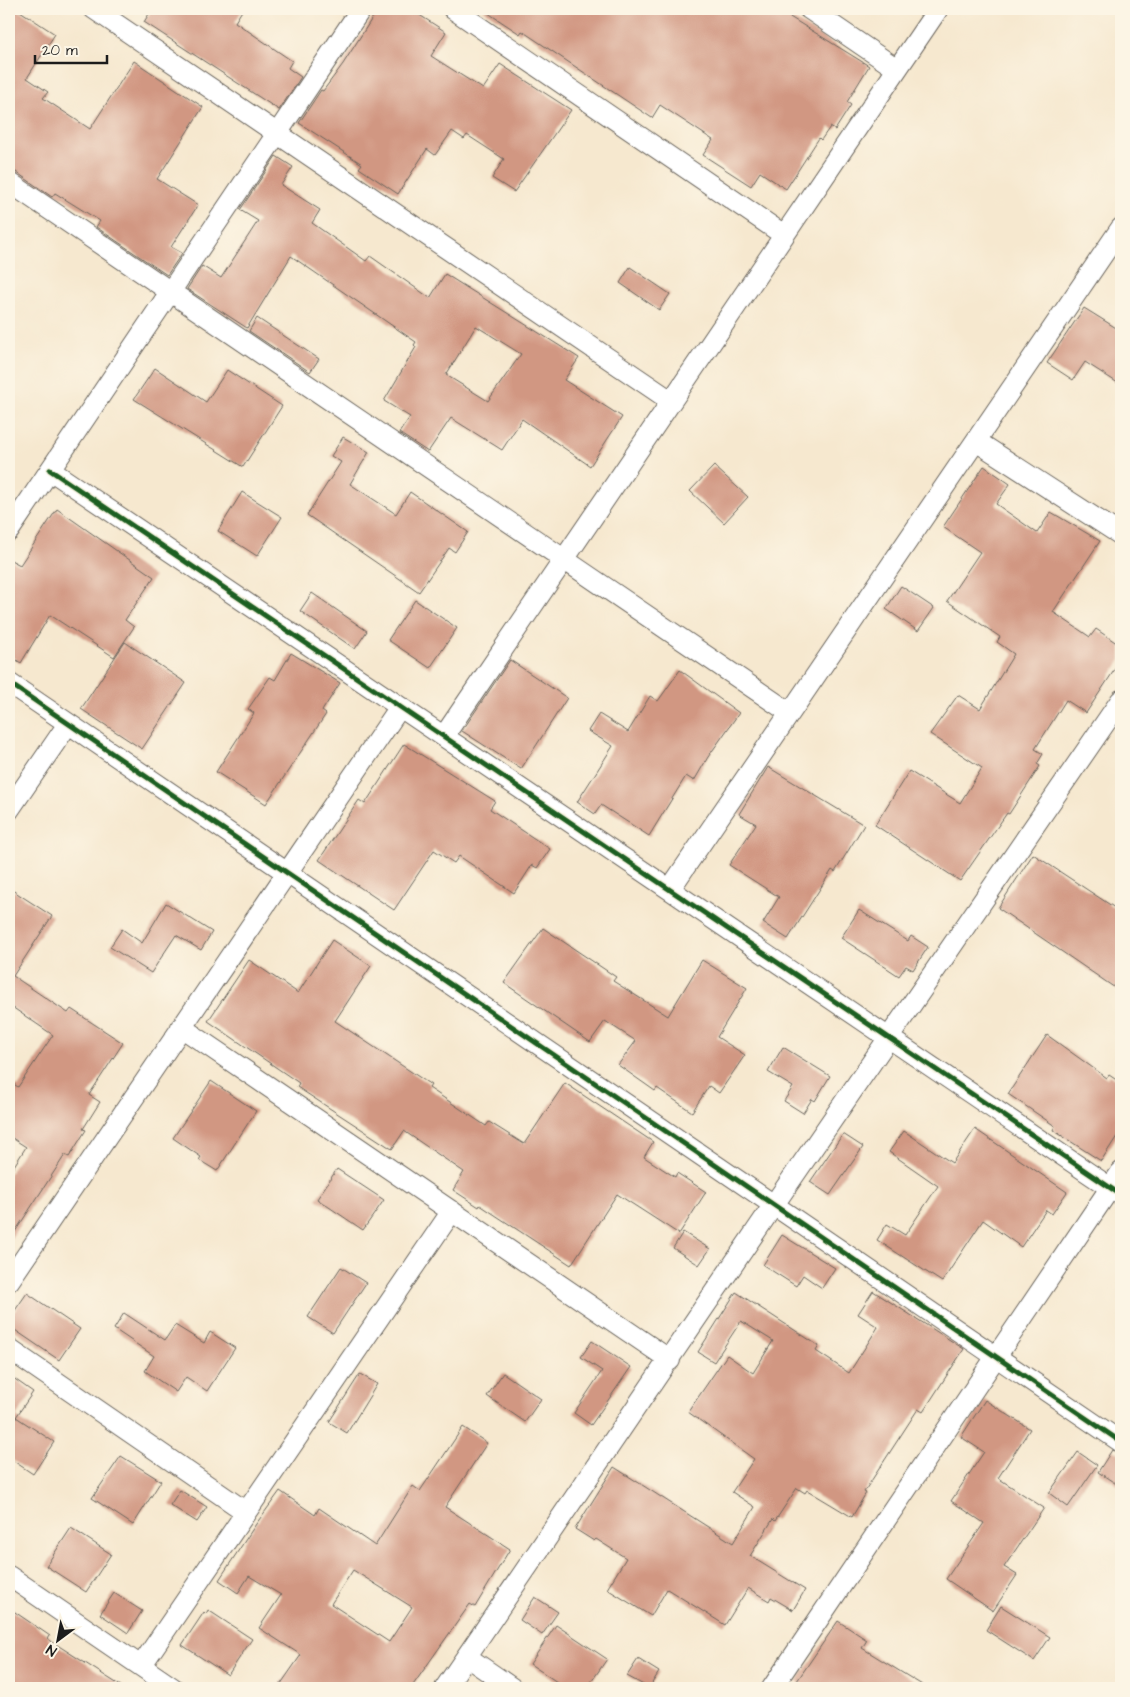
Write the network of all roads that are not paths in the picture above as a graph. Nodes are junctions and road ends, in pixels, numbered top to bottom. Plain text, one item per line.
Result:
1 (94, 9) edge
2 (361, 9) edge
3 (453, 9) edge
4 (809, 9) edge
5 (938, 9) edge
6 (897, 69) junction
7 (277, 133) junction
8 (9, 182) edge
9 (1121, 228) edge
10 (784, 235) junction
11 (170, 292) junction
12 (671, 402) junction
13 (976, 441) junction
14 (50, 470) junction
15 (9, 531) edge
16 (1121, 535) edge
17 (564, 559) junction
18 (9, 683) edge
19 (1121, 700) edge
20 (400, 707) junction
21 (790, 713) junction
22 (68, 724) junction
23 (444, 736) junction
24 (9, 810) edge
25 (287, 874) junction
26 (670, 889) junction
27 (181, 1027) junction
28 (890, 1038) junction
29 (1118, 1185) edge
30 (773, 1206) junction
31 (452, 1211) junction
32 (9, 1281) edge
33 (9, 1349) edge
34 (996, 1358) junction
35 (670, 1360) junction
36 (1121, 1442) edge
37 (246, 1512) junction
38 (9, 1576) edge
39 (467, 1657) junction
40 (141, 1666) junction
41 (173, 1688) edge
42 (445, 1688) edge
43 (512, 1688) edge
44 (772, 1688) edge

1 - 7 street
2 - 7 street
3 - 10 street
4 - 6 street
5 - 6 street
6 - 10 street
7 - 11 street
7 - 12 street
8 - 11 street
9 - 13 street
10 - 12 street
11 - 14 street
11 - 17 street
12 - 17 street
13 - 16 street
13 - 21 street
14 - 15 street
14 - 20 street
17 - 21 street
17 - 23 street
18 - 22 street
19 - 28 street
20 - 23 street
20 - 25 street
21 - 26 street
22 - 24 street
22 - 25 street
23 - 26 street
25 - 27 street
25 - 30 street
26 - 28 street
27 - 31 street
27 - 32 street
28 - 29 street
28 - 30 street
29 - 34 street
30 - 34 street
30 - 35 street
31 - 35 street
31 - 37 street
33 - 37 street
34 - 36 street
34 - 44 street
35 - 39 street
37 - 40 street
38 - 40 street
39 - 42 street
39 - 43 street
40 - 41 street

